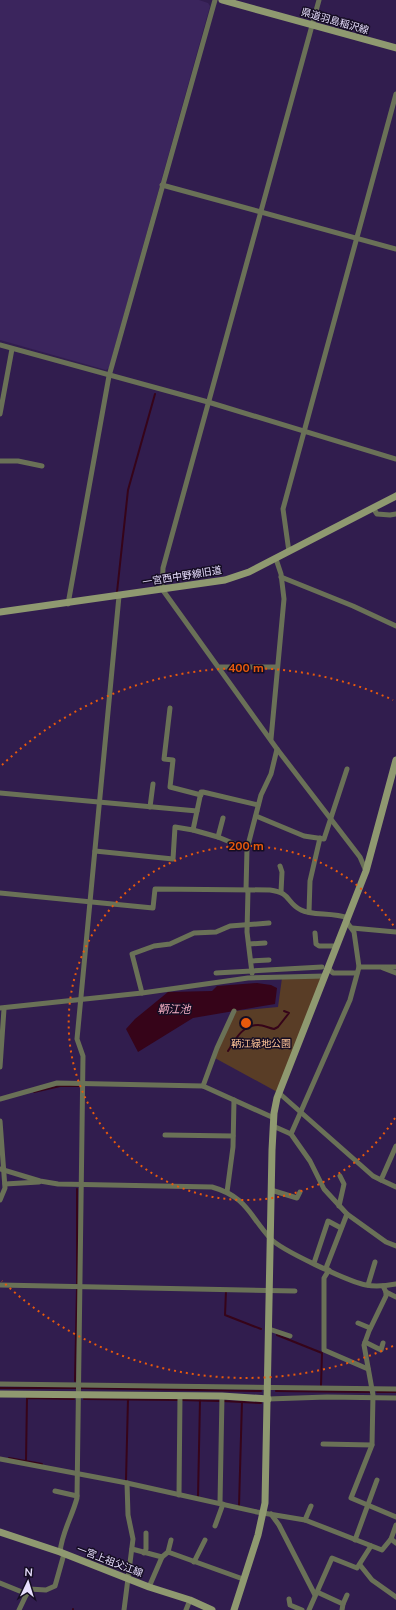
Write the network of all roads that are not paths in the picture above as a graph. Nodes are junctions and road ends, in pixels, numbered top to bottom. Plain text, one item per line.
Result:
1 (215, 0) edge
2 (222, 0) edge
3 (319, 0) edge
4 (313, 25) junction
5 (396, 48) edge
6 (396, 94) edge
7 (162, 185) junction
8 (261, 213) junction
9 (356, 238) junction
10 (396, 249) edge
11 (0, 345) edge
12 (12, 349) junction
13 (109, 376) junction
14 (208, 402) junction
15 (0, 414) edge
16 (303, 431) junction
17 (396, 459) edge
18 (0, 461) edge
19 (42, 466) dead end
20 (396, 496) edge
21 (373, 508) junction
22 (396, 514) edge
23 (289, 552) junction
24 (276, 559) junction
25 (281, 577) junction
26 (162, 589) junction
27 (119, 596) junction
28 (68, 604) junction
29 (0, 612) edge
30 (396, 626) edge
31 (220, 667) junction
32 (277, 667) junction
33 (170, 708) dead end
34 (271, 739) junction
35 (277, 749) junction
36 (396, 760) edge
37 (347, 769) dead end
38 (153, 784) dead end
39 (0, 792) edge
40 (201, 795) junction
41 (100, 802) junction
42 (258, 805) junction
43 (150, 807) junction
44 (197, 811) junction
45 (256, 816) junction
46 (222, 818) dead end
47 (332, 820) junction
48 (193, 830) junction
49 (218, 837) junction
50 (320, 838) junction
51 (247, 849) junction
52 (95, 851) junction
53 (280, 866) dead end
54 (366, 871) junction
55 (247, 890) junction
56 (281, 892) junction
57 (0, 893) edge
58 (90, 903) junction
59 (310, 912) junction
60 (347, 920) junction
61 (269, 923) dead end
62 (248, 924) junction
63 (352, 928) junction
64 (396, 932) edge
65 (315, 933) dead end
66 (265, 943) dead end
67 (249, 944) junction
68 (337, 946) junction
69 (269, 960) dead end
70 (251, 961) junction
71 (359, 967) junction
72 (396, 967) edge
73 (325, 968) junction
74 (382, 968) junction
75 (252, 971) junction
76 (216, 973) dead end
77 (357, 973) junction
78 (396, 973) edge
79 (325, 976) junction
80 (253, 979) junction
81 (142, 993) junction
82 (80, 1000) junction
83 (2, 1009) edge
84 (234, 1011) dead end
85 (0, 1067) edge
86 (82, 1084) junction
87 (203, 1086) junction
88 (279, 1093) junction
89 (0, 1099) edge
90 (234, 1100) junction
91 (301, 1111) junction
92 (274, 1118) junction
93 (0, 1121) edge
94 (273, 1126) junction
95 (291, 1134) junction
96 (165, 1135) dead end
97 (233, 1136) junction
98 (396, 1146) edge
99 (2, 1170) edge
100 (340, 1176) dead end
101 (381, 1180) junction
102 (45, 1182) junction
103 (4, 1184) junction
104 (80, 1185) junction
105 (396, 1187) edge
106 (272, 1190) junction
107 (226, 1192) junction
108 (300, 1192) dead end
109 (0, 1200) edge
110 (339, 1206) junction
111 (347, 1214) junction
112 (341, 1228) junction
113 (271, 1239) junction
114 (396, 1246) edge
115 (375, 1262) dead end
116 (314, 1263) junction
117 (328, 1269) junction
118 (396, 1278) edge
119 (395, 1284) edge
120 (0, 1285) edge
121 (368, 1285) junction
122 (79, 1286) junction
123 (383, 1286) junction
124 (270, 1290) junction
125 (296, 1291) dead end
126 (386, 1292) junction
127 (396, 1297) edge
128 (358, 1323) dead end
129 (370, 1328) junction
130 (269, 1329) junction
131 (290, 1336) dead end
132 (365, 1342) junction
133 (383, 1343) dead end
134 (368, 1369) junction
135 (0, 1384) edge
136 (78, 1384) junction
137 (268, 1387) junction
138 (371, 1389) junction
139 (396, 1389) edge
140 (0, 1394) edge
141 (79, 1395) junction
142 (180, 1396) junction
143 (222, 1396) junction
144 (372, 1398) junction
145 (396, 1398) edge
146 (268, 1399) junction
147 (323, 1444) dead end
148 (372, 1445) junction
149 (0, 1459) edge
150 (77, 1473) junction
151 (377, 1480) dead end
152 (127, 1483) junction
153 (56, 1491) dead end
154 (179, 1495) junction
155 (78, 1496) junction
156 (222, 1504) junction
157 (367, 1504) junction
158 (310, 1506) dead end
159 (267, 1513) junction
160 (396, 1517) edge
161 (305, 1520) junction
162 (396, 1525) edge
163 (214, 1526) dead end
164 (0, 1532) edge
165 (146, 1533) dead end
166 (391, 1539) junction
167 (171, 1540) dead end
168 (205, 1540) dead end
169 (355, 1540) junction
170 (396, 1543) edge
171 (371, 1546) junction
172 (132, 1549) junction
173 (144, 1552) junction
174 (168, 1552) junction
175 (62, 1553) junction
176 (162, 1557) junction
177 (194, 1562) junction
178 (360, 1565) junction
179 (127, 1578) junction
180 (243, 1579) junction
181 (0, 1582) edge
182 (149, 1587) junction
183 (27, 1594) junction
184 (316, 1594) junction
185 (347, 1595) dead end
186 (396, 1597) edge
187 (289, 1599) dead end
188 (190, 1600) junction
189 (343, 1604) junction
190 (19, 1610) edge
191 (124, 1610) edge
192 (186, 1610) edge
193 (212, 1610) edge
194 (234, 1610) edge
195 (302, 1610) edge
196 (309, 1610) edge
197 (342, 1610) edge

1 - 7 street
2 - 4 street, 県道羽島稲沢線
3 - 4 street
4 - 5 street, 県道羽島稲沢線
4 - 8 street
6 - 9 street
7 - 8 street
7 - 13 street
8 - 9 street
8 - 14 street
9 - 10 street
9 - 16 street
11 - 12 street
12 - 13 street
12 - 15 street
13 - 14 street
13 - 28 street
14 - 16 street
14 - 26 street
16 - 17 street
16 - 23 street
18 - 19 street
20 - 21 street, 一宮西中野線旧道
21 - 22 street
21 - 23 street, 一宮西中野線旧道
23 - 24 street, 一宮西中野線旧道
24 - 25 street
24 - 26 street, 一宮西中野線旧道
25 - 30 street
25 - 32 street
26 - 27 street, 一宮西中野線旧道
26 - 31 street
27 - 28 street, 一宮西中野線旧道
27 - 41 street
28 - 29 street, 一宮西中野線旧道
31 - 32 street
31 - 34 street
32 - 34 street
33 - 40 street
34 - 35 street
35 - 42 street
35 - 47 street
36 - 54 street
37 - 47 street
38 - 43 street
39 - 41 street
40 - 42 street
40 - 44 street
41 - 43 street
41 - 52 street
42 - 45 street
43 - 44 street
44 - 48 street
45 - 50 street
45 - 51 street
46 - 49 street
47 - 50 street
47 - 54 street
48 - 49 street
48 - 52 street
49 - 51 street
50 - 59 street
51 - 55 street
52 - 58 street
53 - 56 street
54 - 60 street
55 - 56 street
55 - 58 street
55 - 62 street
56 - 59 street
57 - 58 street
58 - 82 street
59 - 60 street
60 - 63 street
60 - 68 street
61 - 62 street
62 - 67 street
62 - 81 street
63 - 64 street
63 - 71 street
65 - 68 street
66 - 67 street
67 - 70 street
68 - 73 street
69 - 70 street
70 - 75 street
71 - 74 street
71 - 77 street
72 - 74 street
73 - 75 street
73 - 77 street
73 - 79 street
74 - 78 street
75 - 76 street
75 - 80 street
77 - 91 street
79 - 80 street
79 - 88 street
80 - 81 street
81 - 82 street
82 - 83 street
82 - 86 street
83 - 85 street
84 - 87 street
86 - 87 street
86 - 89 street
86 - 104 street
87 - 90 street
88 - 91 street
88 - 92 street
90 - 92 street
90 - 97 street
91 - 95 street
91 - 101 street
92 - 94 street
93 - 99 street
94 - 95 street
94 - 106 street
95 - 110 street
96 - 97 street
97 - 107 street
98 - 101 street
99 - 102 street
99 - 103 street
100 - 110 street
101 - 105 street
102 - 103 street
102 - 104 street
103 - 109 street
104 - 107 street
104 - 122 street
106 - 108 street
106 - 113 street
107 - 113 street
110 - 111 street
111 - 112 street
111 - 114 street
112 - 116 street
112 - 117 street
113 - 116 street
113 - 124 street
115 - 121 street
116 - 117 street
117 - 121 street
117 - 134 street
118 - 119 street
119 - 123 street
120 - 122 street
121 - 123 street
122 - 124 street
122 - 136 street
123 - 126 street
124 - 125 street
124 - 130 street
126 - 127 street
126 - 129 street
128 - 129 street
129 - 132 street
130 - 131 street
130 - 137 street
132 - 133 street
132 - 134 street
134 - 138 street
135 - 136 street
136 - 137 street
136 - 141 street
137 - 138 street
137 - 146 street
138 - 139 street
138 - 144 street
140 - 141 street
141 - 142 street
141 - 150 street
142 - 143 street
142 - 154 street
143 - 146 street
143 - 156 street
144 - 145 street
144 - 146 street
144 - 148 street
146 - 159 street
147 - 148 street
148 - 157 street
149 - 150 street
150 - 152 street
150 - 155 street
151 - 157 street
152 - 154 street
152 - 172 street
153 - 155 street
154 - 156 street
155 - 175 street
156 - 159 street
156 - 163 street
157 - 160 street
157 - 169 street
158 - 161 street
159 - 161 street
159 - 180 street
159 - 184 street
161 - 169 street
162 - 166 street
164 - 175 street, 一宮上祖父江線
165 - 173 street
166 - 170 street
166 - 171 street
167 - 174 street
168 - 177 street
169 - 171 street
171 - 178 street
172 - 173 street
172 - 179 street
173 - 176 street
174 - 176 street
174 - 177 street
175 - 179 street, 一宮上祖父江線
175 - 183 street
176 - 182 street
177 - 180 street
178 - 184 street
178 - 186 street
179 - 182 street, 一宮上祖父江線
179 - 191 street
180 - 194 street
181 - 183 street
182 - 188 street, 一宮上祖父江線
183 - 190 street
184 - 189 street
184 - 196 street
185 - 189 street
187 - 195 street
188 - 192 street
188 - 193 street, 一宮上祖父江線
189 - 197 street

